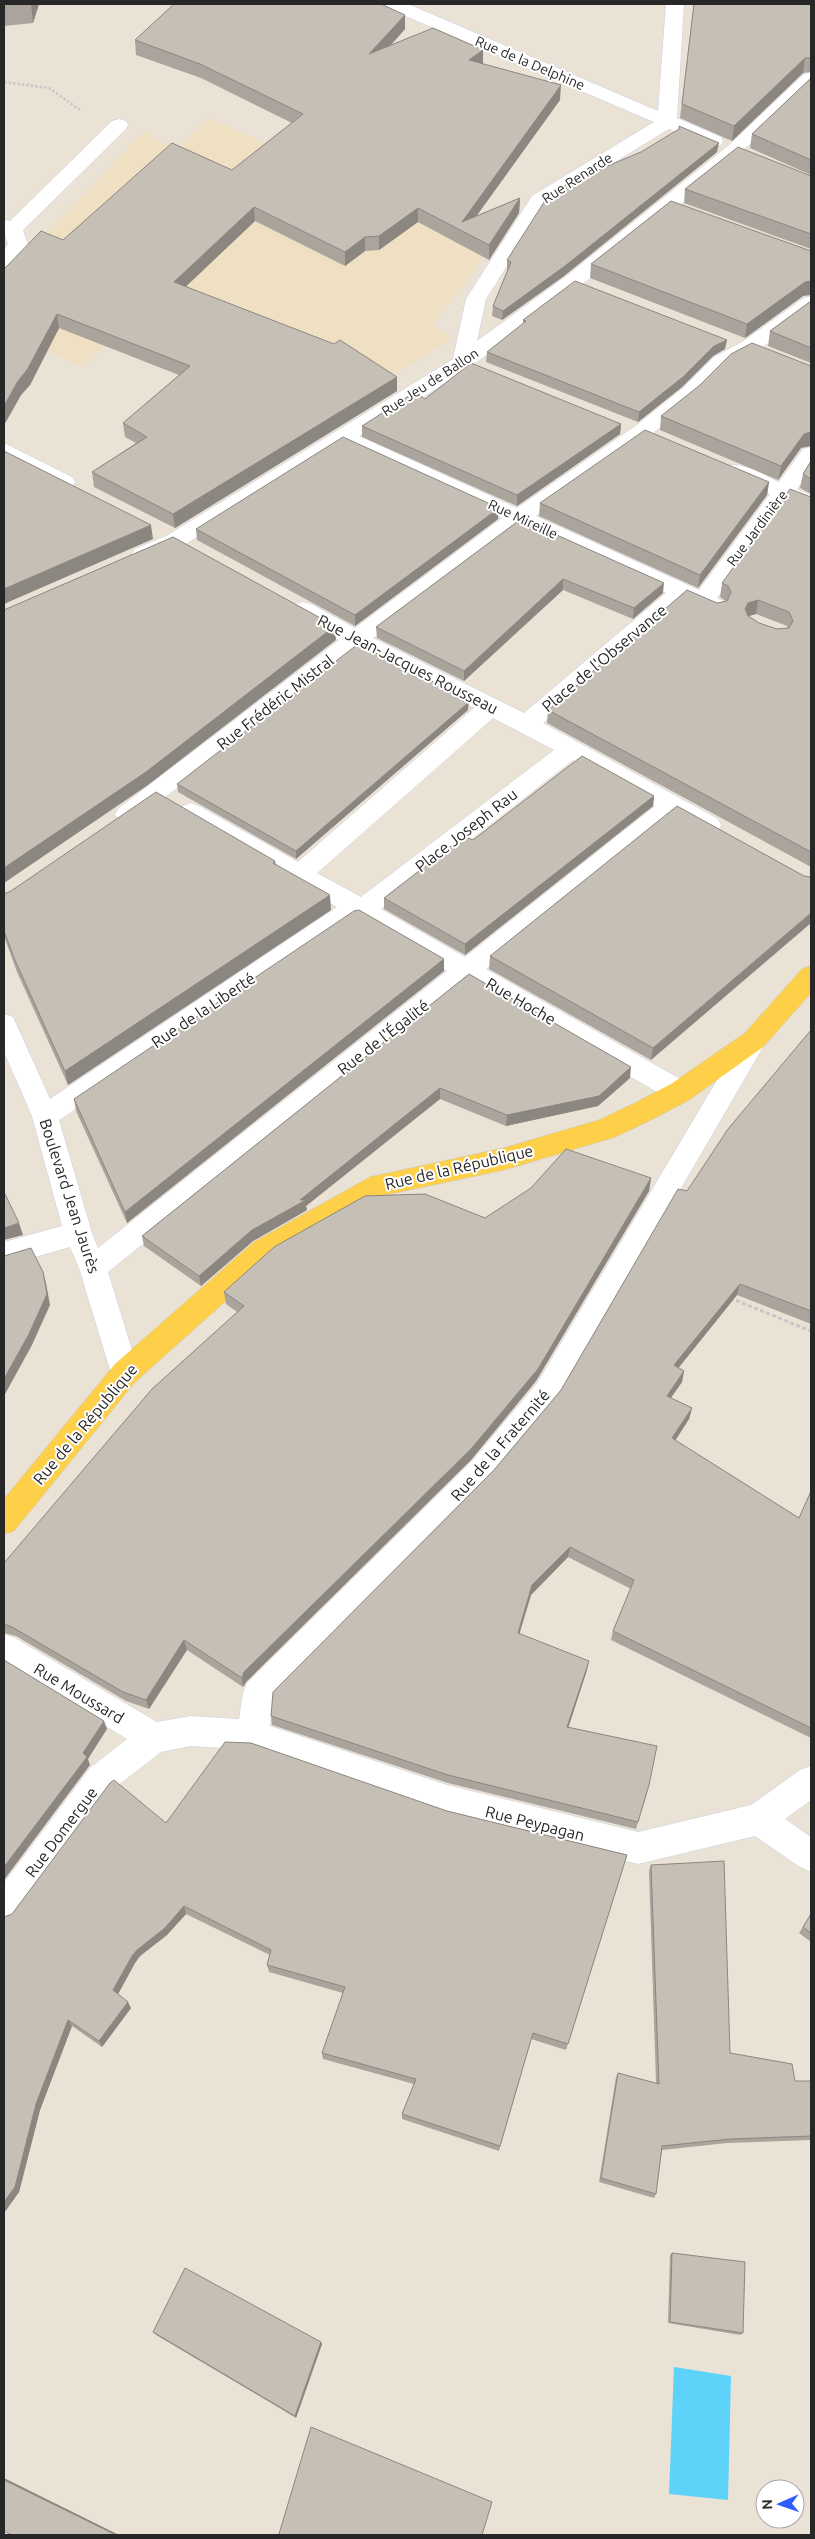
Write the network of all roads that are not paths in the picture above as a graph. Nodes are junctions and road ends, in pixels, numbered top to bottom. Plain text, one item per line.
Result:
1 (393, 4) edge
2 (676, 4) edge
3 (811, 78) edge
4 (667, 122) junction
5 (119, 125) dead end
6 (743, 154) junction
7 (8, 227) edge
8 (4, 261) edge
9 (811, 302) edge
10 (720, 338) edge
11 (749, 347) junction
12 (774, 356) edge
13 (472, 366) junction
14 (618, 423) edge
15 (641, 432) junction
16 (343, 438) junction
17 (665, 442) edge
18 (4, 450) edge
19 (811, 454) edge
20 (711, 461) edge
21 (81, 491) edge
22 (785, 492) junction
23 (811, 503) edge
24 (519, 516) junction
25 (150, 526) edge
26 (184, 545) junction
27 (125, 562) edge
28 (700, 600) junction
29 (287, 601) edge
30 (356, 639) junction
31 (490, 707) junction
32 (526, 724) junction
33 (570, 750) junction
34 (157, 793) junction
35 (673, 805) junction
36 (109, 826) edge
37 (725, 834) edge
38 (300, 874) junction
39 (359, 908) junction
40 (468, 970) junction
41 (811, 976) edge
42 (4, 1024) edge
43 (754, 1040) junction
44 (680, 1092) junction
45 (45, 1116) junction
46 (78, 1234) junction
47 (4, 1254) edge
48 (93, 1268) junction
49 (125, 1373) junction
50 (4, 1521) edge
51 (4, 1648) edge
52 (253, 1735) junction
53 (154, 1738) junction
54 (811, 1780) edge
55 (758, 1819) junction
56 (811, 1856) edge
57 (4, 1910) edge

1 - 4 street, Rue de la Delphine
2 - 4 street
3 - 6 street, Rue Jeu de Ballon
4 - 6 street, Rue de la Delphine
4 - 13 street, Rue Renarde
5 - 7 street
6 - 13 street, Rue Jeu de Ballon
7 - 8 street
9 - 11 street
10 - 11 street
11 - 12 street
11 - 15 street, Rue Frédéric Mistral
13 - 16 street, Rue Jeu de Ballon
14 - 15 street
15 - 17 street
15 - 24 street, Rue Frédéric Mistral
16 - 24 street, Rue Mireille
16 - 26 street, Rue Jeu de Ballon
18 - 21 street
19 - 22 street, Rue Jardinière
20 - 22 street
22 - 23 street
22 - 28 street, Rue Jardinière
24 - 28 street, Rue Mireille
24 - 30 street, Rue Frédéric Mistral
25 - 26 street
26 - 27 street, Rue Jeu de Ballon
28 - 32 street, Place de l'Observance
29 - 30 street, Rue Jean-Jacques Rousseau
30 - 31 street, Rue Jean-Jacques Rousseau
30 - 34 street, Rue Frédéric Mistral
31 - 32 street, Rue Jean-Jacques Rousseau
31 - 38 street
32 - 33 street, Rue Jean-Jacques Rousseau
33 - 35 street, Rue Jean-Jacques Rousseau
33 - 39 street, Place Joseph Rau
34 - 36 street, Rue Frédéric Mistral
34 - 38 street, Rue Hoche
35 - 37 street, Rue Jean-Jacques Rousseau
35 - 40 street, Rue de l'Égalité
38 - 39 street, Rue Hoche
39 - 40 street, Rue Hoche
39 - 45 street, Rue de la Liberté
40 - 44 street, Rue Hoche
40 - 48 street, Rue de l'Égalité
41 - 43 main road, Rue de la République
42 - 45 street, Boulevard Jean Jaurès
43 - 44 main road, Rue de la République
43 - 52 street, Rue de la Fraternité
44 - 49 main road, Rue de la République
45 - 46 street, Boulevard Jean Jaurès
46 - 47 street
46 - 48 street, Boulevard Jean Jaurès
48 - 49 street, Boulevard Jean Jaurès
49 - 50 main road, Rue de la République
51 - 53 street, Rue Moussard
52 - 53 street, Rue Peypagan
52 - 55 street, Rue Peypagan
53 - 57 street, Rue Domergue
54 - 55 street, Rue Peypagan
55 - 56 street

